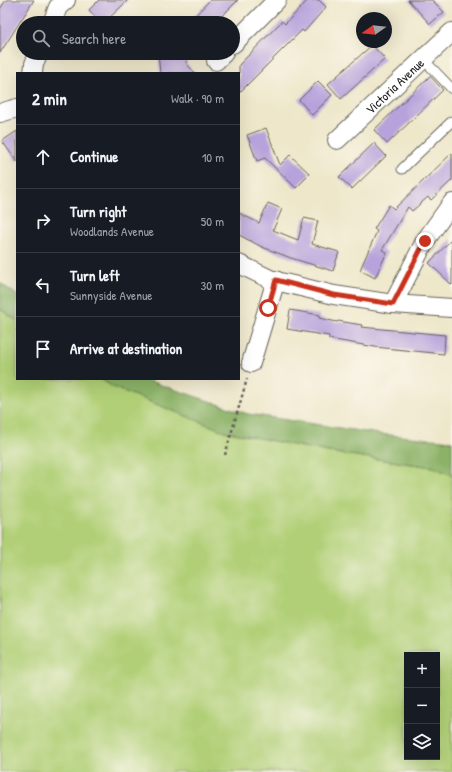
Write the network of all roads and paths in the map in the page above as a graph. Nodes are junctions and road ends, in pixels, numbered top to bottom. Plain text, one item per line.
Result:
1 (66, 0) edge
2 (277, 0) edge
3 (55, 16) edge
4 (452, 32) edge
5 (240, 37) edge
6 (423, 59) junction
7 (36, 60) edge
8 (33, 72) edge
9 (452, 89) edge
10 (16, 108) edge
11 (0, 113) edge
12 (452, 121) edge
13 (337, 140) dead end
14 (402, 168) dead end
15 (452, 203) edge
16 (240, 264) edge
17 (276, 280) junction
18 (393, 304) junction
19 (452, 308) edge
20 (251, 363) joint
21 (225, 455) dead end

1 - 3 street
2 - 5 street
4 - 6 street, Victoria Avenue
6 - 9 lane
6 - 13 street, Victoria Avenue
7 - 8 street
10 - 11 street
12 - 14 lane
15 - 18 street
16 - 17 street
17 - 18 street
17 - 20 street
18 - 19 street
20 - 21 path

